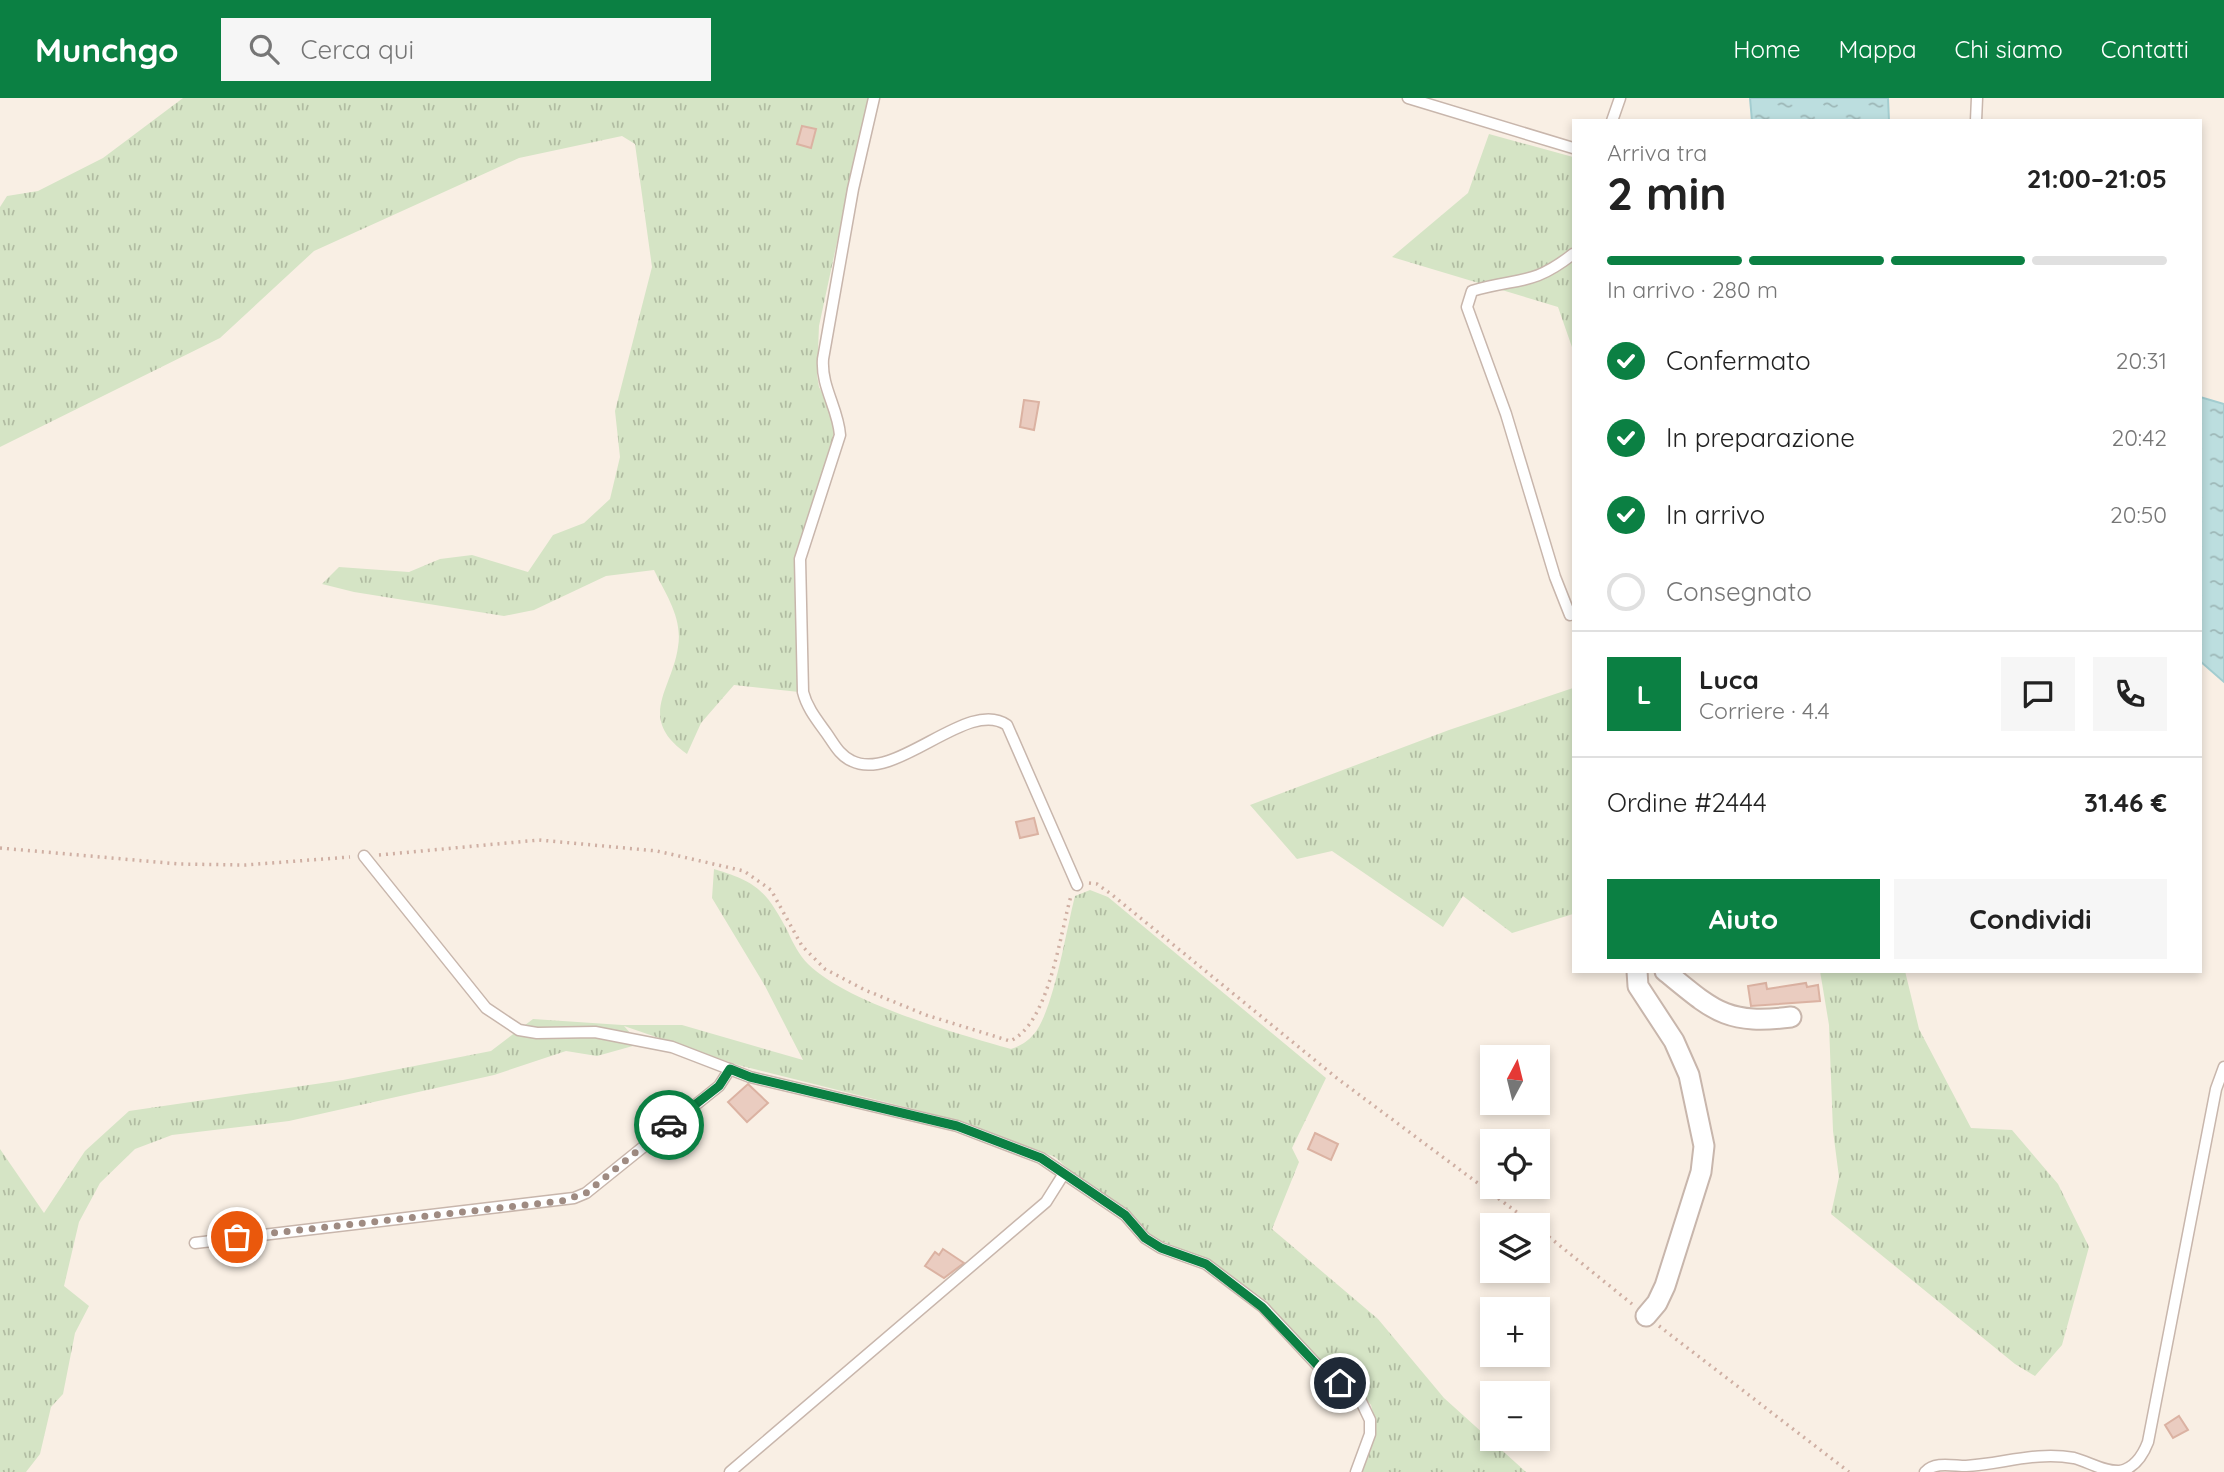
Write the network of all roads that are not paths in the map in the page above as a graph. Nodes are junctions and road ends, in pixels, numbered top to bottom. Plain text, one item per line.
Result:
1 (874, 98) edge
2 (1408, 98) edge
3 (1619, 98) edge
4 (1977, 98) edge
5 (1613, 119) edge
6 (1976, 119) edge
7 (1572, 148) edge
8 (1572, 255) edge
9 (1570, 615) dead end
10 (363, 856) road end
11 (1077, 885) road end
12 (1637, 973) edge
13 (1668, 973) edge
14 (1791, 1017) dead end
15 (2224, 1068) edge
16 (730, 1069) junction
17 (1063, 1175) junction
18 (195, 1243) dead end
19 (1646, 1316) road end
20 (730, 1472) edge
21 (1356, 1472) edge
22 (1926, 1472) edge

1 - 11 lane
2 - 7 lane
3 - 5 lane
4 - 6 lane
8 - 9 lane
10 - 16 lane
12 - 19 street
13 - 14 street
15 - 22 lane
16 - 17 lane
16 - 18 lane
17 - 20 lane
17 - 21 lane

